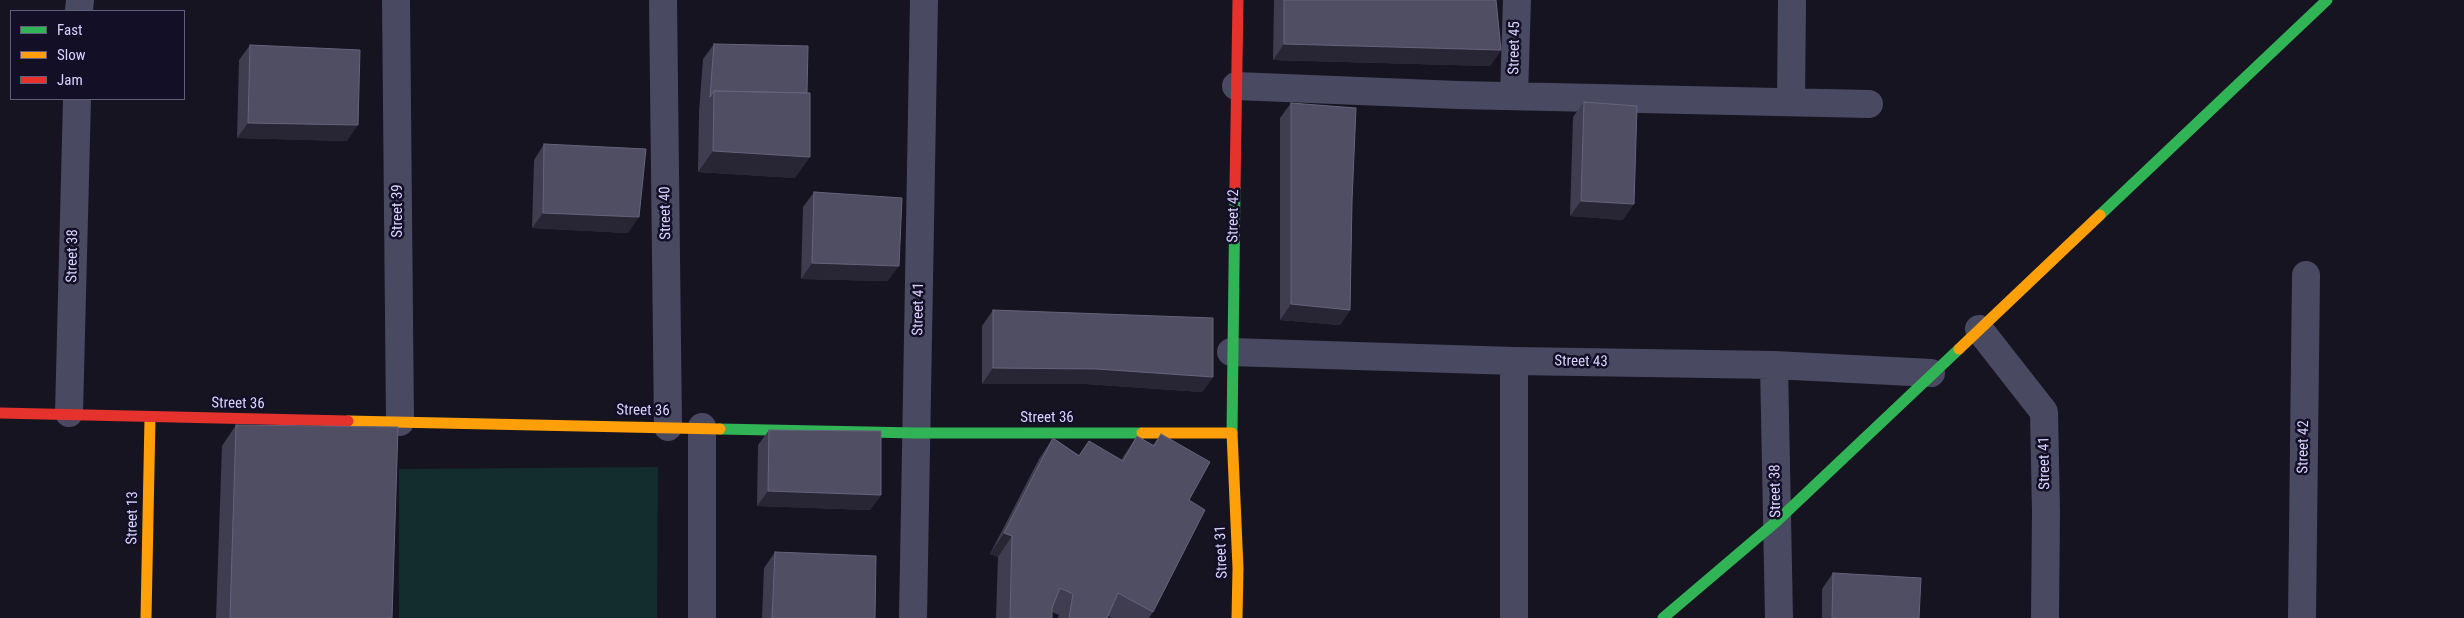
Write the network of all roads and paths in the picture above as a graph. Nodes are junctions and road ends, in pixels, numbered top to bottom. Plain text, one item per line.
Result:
1 (396, 0) edge
2 (663, 0) edge
3 (924, 0) edge
4 (1238, 0) edge
5 (1517, 0) edge
6 (1792, 0) edge
7 (2326, 0) edge
8 (1236, 86) junction
9 (1514, 96) junction
10 (77, 100) edge
11 (1791, 102) junction
12 (1869, 104) dead end
13 (2306, 275) dead end
14 (1979, 329) junction
15 (1231, 352) junction
16 (1514, 361) junction
17 (1774, 365) junction
18 (1932, 373) junction
19 (0, 413) edge
20 (69, 413) junction
21 (150, 418) junction
22 (400, 422) junction
23 (668, 427) junction
24 (702, 427) junction
25 (916, 433) junction
26 (1232, 433) junction
27 (1777, 521) junction
28 (146, 618) edge
29 (702, 618) edge
30 (913, 618) edge
31 (1238, 618) edge
32 (1514, 618) edge
33 (1663, 618) edge
34 (1779, 618) edge
35 (2044, 618) edge
36 (2302, 618) edge

1 - 22 street, Street 39
2 - 23 street, Street 40
3 - 25 street, Street 41
4 - 8 street, Street 42
5 - 9 street, Street 45
6 - 11 street
7 - 14 street
8 - 9 street
8 - 15 street, Street 42
9 - 11 street
10 - 20 street, Street 38
11 - 12 street
13 - 36 street, Street 42
14 - 18 street
14 - 35 street, Street 41
15 - 16 street, Street 43
15 - 26 street, Street 42
16 - 17 street, Street 43
16 - 32 street
17 - 18 street, Street 43
17 - 27 street, Street 38
18 - 27 street
19 - 20 street, Street 36
20 - 21 street, Street 36
21 - 22 street, Street 36
21 - 28 street, Street 13
22 - 23 street, Street 36
23 - 24 street, Street 36
24 - 25 street, Street 36
24 - 29 street
25 - 26 street, Street 36
25 - 30 street, Street 41
26 - 31 street, Street 31
27 - 33 street
27 - 34 street, Street 38

